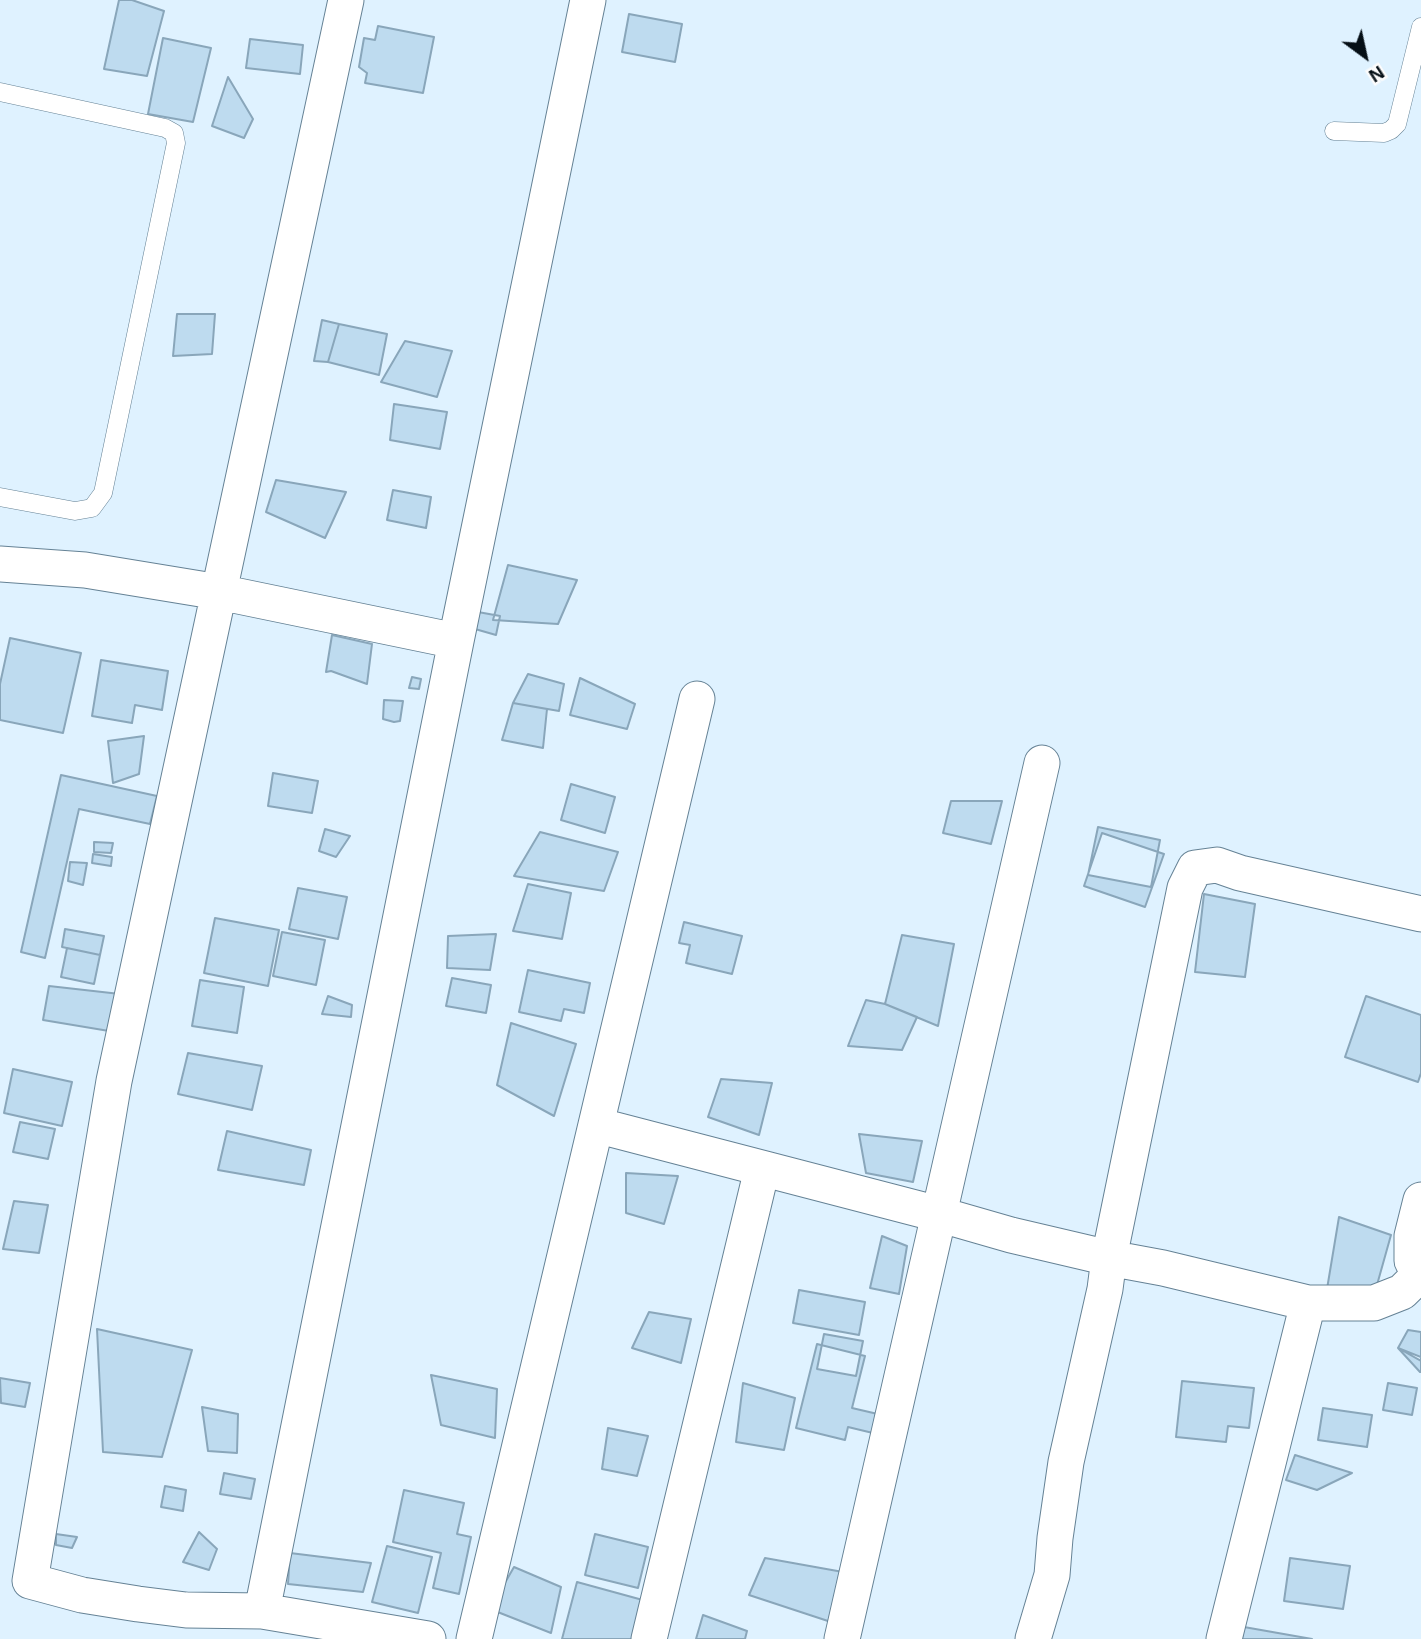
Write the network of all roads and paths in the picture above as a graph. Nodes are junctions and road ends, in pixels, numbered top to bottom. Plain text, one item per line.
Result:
1 (346, 0) edge
2 (588, 0) edge
3 (1421, 27) edge
4 (0, 92) edge
5 (1334, 131) dead end
6 (0, 497) edge
7 (0, 564) edge
8 (219, 592) junction
9 (456, 641) junction
10 (697, 699) dead end
11 (1042, 762) dead end
12 (1421, 914) edge
13 (596, 1125) junction
14 (762, 1169) junction
15 (1421, 1200) edge
16 (938, 1214) junction
17 (1109, 1258) junction
18 (1421, 1275) edge
19 (1308, 1303) junction
20 (262, 1611) junction
21 (428, 1639) edge
22 (474, 1639) edge
23 (649, 1639) edge
24 (842, 1639) edge
25 (1033, 1639) edge
26 (1224, 1639) edge

1 - 8 street
2 - 9 street
3 - 5 lane
4 - 6 lane
7 - 8 street
8 - 9 street
8 - 20 street
9 - 20 street
10 - 13 street
11 - 16 street
12 - 17 street
13 - 14 street
13 - 22 street
14 - 16 street
14 - 23 street
15 - 18 street
16 - 17 street
16 - 24 street
17 - 19 street
17 - 25 street
18 - 19 street
19 - 26 street
20 - 21 street

